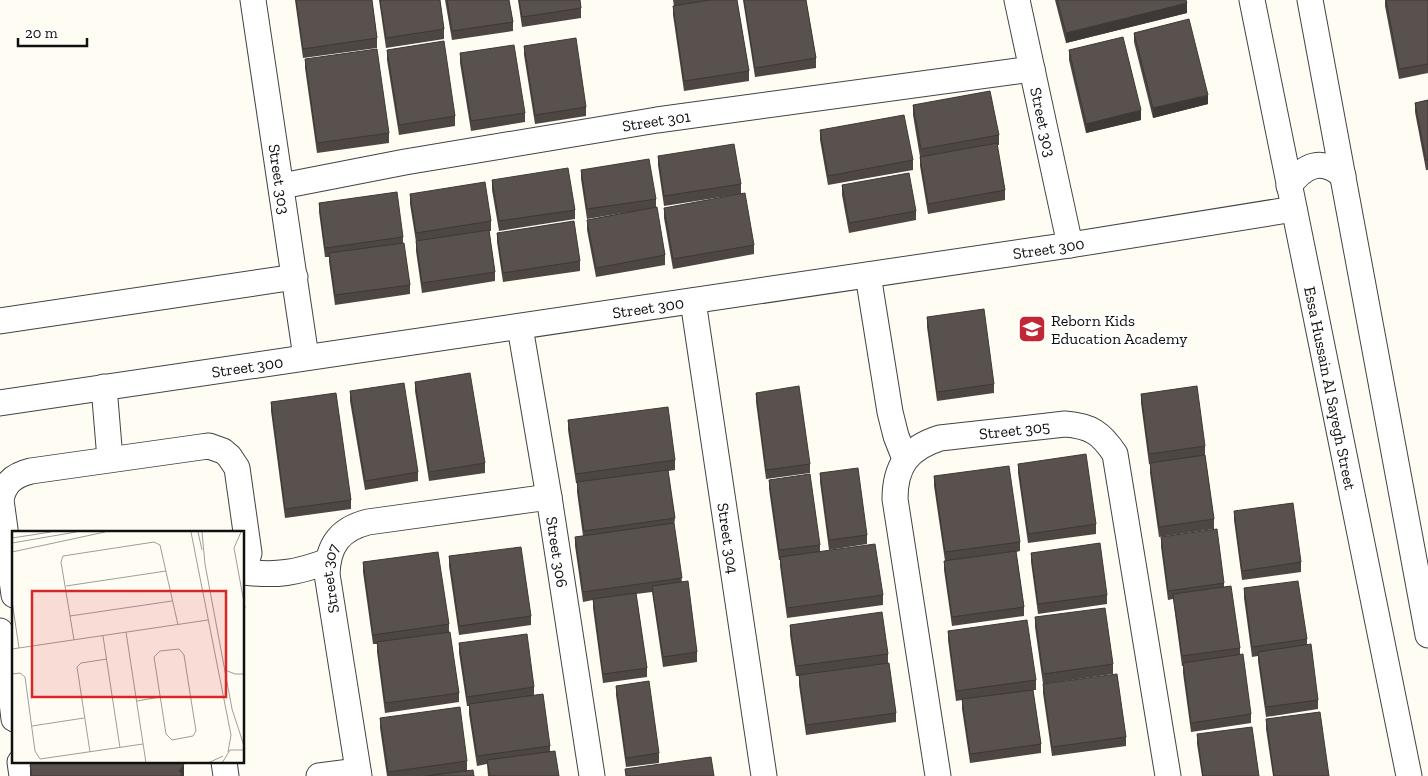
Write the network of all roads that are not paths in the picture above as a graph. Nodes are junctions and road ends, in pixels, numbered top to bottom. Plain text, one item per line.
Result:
1 (253, 0) edge
2 (1016, 0) edge
3 (1252, 0) edge
4 (1310, 0) edge
5 (1032, 69) junction
6 (1343, 176) junction
7 (282, 186) junction
8 (1292, 198) junction
9 (1070, 246) junction
10 (868, 275) junction
11 (295, 276) junction
12 (693, 301) junction
13 (0, 321) edge
14 (520, 327) junction
15 (306, 357) junction
16 (104, 387) junction
17 (0, 403) edge
18 (110, 459) junction
19 (905, 459) junction
20 (548, 497) junction
21 (328, 561) junction
22 (245, 567) edge
23 (245, 571) edge
24 (12, 581) edge
25 (1423, 582) edge
26 (0, 632) edge
27 (1428, 635) edge
28 (11, 677) edge
29 (12, 691) edge
30 (359, 773) edge
31 (319, 776) edge
32 (592, 776) edge
33 (764, 776) edge
34 (938, 776) edge
35 (1168, 776) edge
36 (1408, 776) edge

1 - 7 street, Street 303
2 - 5 street, Street 303
3 - 8 street, Essa Hussain Al Sayegh Street
4 - 6 street
5 - 7 street, Street 301
5 - 9 street, Street 303
6 - 8 street
6 - 25 street
7 - 11 street, Street 303
8 - 9 street, Street 300
8 - 36 street, Essa Hussain Al Sayegh Street
9 - 10 street, Street 300
10 - 12 street, Street 300
10 - 19 street
11 - 13 street
11 - 15 street, Street 303
12 - 14 street, Street 300
12 - 33 street, Street 304
14 - 15 street, Street 300
14 - 20 street, Street 306
15 - 16 street, Street 300
16 - 17 street, Street 300
16 - 18 street
18 - 22 street
18 - 24 street
19 - 34 street, Street 305
19 - 35 street, Street 305
20 - 21 street, Street 307
20 - 32 street, Street 306
21 - 23 street
21 - 30 street, Street 307
25 - 27 street
26 - 28 street
28 - 29 street
30 - 31 street

